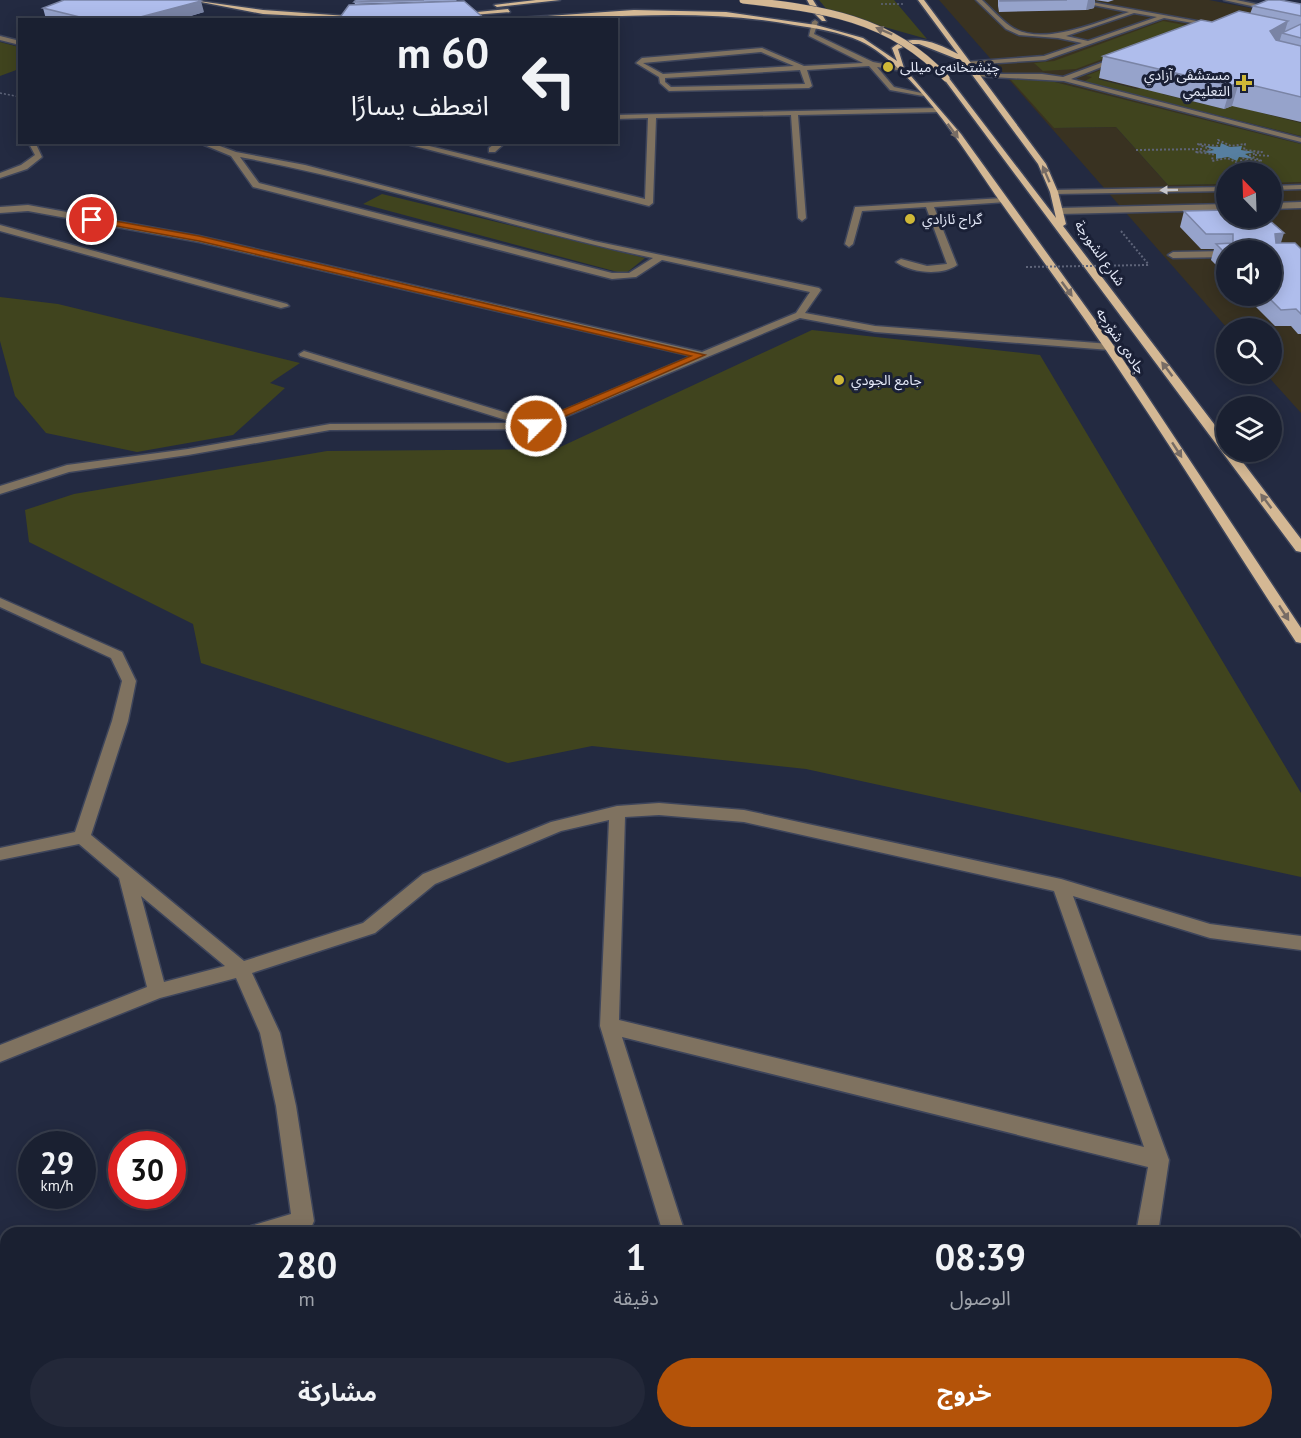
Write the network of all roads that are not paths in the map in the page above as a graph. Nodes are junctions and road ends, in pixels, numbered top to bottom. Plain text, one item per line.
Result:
1 (194, 0) edge
2 (509, 0) edge
3 (556, 0) edge
4 (743, 0) edge
5 (786, 0) edge
6 (810, 0) edge
7 (921, 0) edge
8 (979, 0) edge
9 (1070, 0) edge
10 (1227, 0) edge
11 (493, 1) edge
12 (254, 2) dead end
13 (565, 6) dead end
14 (760, 10) junction
15 (1140, 11) junction
16 (1166, 15) junction
17 (1301, 15) edge
18 (298, 18) edge
19 (517, 18) edge
20 (815, 22) junction
21 (1209, 23) junction
22 (1220, 26) edge
23 (842, 31) junction
24 (1187, 32) edge
25 (1058, 36) junction
26 (0, 38) edge
27 (18, 42) edge
28 (1087, 43) junction
29 (1131, 53) edge
30 (967, 63) junction
31 (871, 64) junction
32 (803, 68) junction
33 (903, 69) junction
34 (662, 76) junction
35 (978, 76) junction
36 (1064, 79) junction
37 (923, 94) junction
38 (938, 111) junction
39 (794, 112) junction
40 (652, 115) junction
41 (618, 117) edge
42 (1301, 140) edge
43 (32, 144) edge
44 (206, 144) edge
45 (410, 144) edge
46 (500, 144) edge
47 (492, 150) dead end
48 (234, 154) junction
49 (0, 176) edge
50 (1301, 187) edge
51 (1282, 188) edge
52 (1216, 189) edge
53 (1137, 191) junction
54 (1054, 192) junction
55 (1003, 200) junction
56 (929, 204) junction
57 (1301, 205) edge
58 (1282, 206) edge
59 (1289, 206) junction
60 (1216, 207) edge
61 (1151, 208) junction
62 (0, 210) edge
63 (1059, 211) junction
64 (1301, 213) edge
65 (802, 218) dead end
66 (0, 228) edge
67 (1063, 230) junction
68 (849, 244) dead end
69 (1216, 254) edge
70 (1173, 255) dead end
71 (661, 257) junction
72 (901, 262) dead end
73 (284, 306) dead end
74 (799, 315) junction
75 (1110, 347) junction
76 (304, 354) dead end
77 (700, 355) junction
78 (536, 426) junction
79 (1216, 434) edge
80 (1237, 462) edge
81 (0, 490) edge
82 (1301, 548) edge
83 (0, 602) edge
84 (1301, 639) edge
85 (617, 812) junction
86 (82, 837) junction
87 (0, 854) edge
88 (127, 874) junction
89 (1060, 886) junction
90 (1301, 943) edge
91 (241, 969) junction
92 (157, 991) junction
93 (609, 1026) junction
94 (0, 1054) edge
95 (1159, 1160) junction
96 (304, 1227) edge
97 (672, 1227) edge
98 (1148, 1227) edge

1 - 18 main road
2 - 11 main road
3 - 13 main road
67 -> 4 main road, bridge
5 - 14 main road
6 - 23 main road
7 - 30 main road, شارع الشورجة
8 - 25 street
9 - 15 street
10 - 17 street
12 - 18 main road
14 - 19 main road
14 - 20 main road
15 - 16 street
15 - 25 street
16 - 21 street
16 - 28 street
20 - 23 main road
20 - 31 street
21 - 22 street
21 - 24 street
23 - 33 main road
25 - 28 street
26 - 27 street
28 - 30 street
29 - 36 street
30 - 33 main road
30 - 35 main road, شارع الشورجة
31 - 32 street
31 - 33 street
31 - 37 street
32 - 34 street
32 - 34 street
32 - 34 street
33 - 37 main road, جادەی شۆرجە
35 - 36 street
54 -> 35 main road, شارع الشورجة
36 - 42 street
37 - 38 main road, جادەی شۆرجە
38 - 39 street
38 -> 55 main road, جادەی شۆرجە
39 - 40 street
39 - 65 street
40 - 41 street
40 - 45 street
43 - 49 street
44 - 48 street
46 - 47 street
48 - 71 street
48 - 71 street
50 - 51 street
52 -> 53 street
53 - 54 street
53 - 61 street
54 - 63 main road, شارع الشورجة
55 - 56 street
55 -> 75 main road, جادەی شۆرجە
56 - 68 street
56 - 72 street
57 - 59 street
58 - 59 street
59 - 64 street
60 - 61 street
61 - 63 street
62 - 77 street
63 - 67 main road, شارع الشورجة
66 - 73 street
79 -> 67 main road, شارع الشورجة
69 - 70 street
71 - 74 street
74 - 75 street
74 - 77 street
75 -> 84 main road, جادەی شۆرجە
76 - 78 street
77 - 78 street
78 - 81 street
82 -> 80 main road, شارع الشورجة
83 - 86 street
85 - 89 street
85 - 91 street
85 - 93 street
86 - 87 street
86 - 88 street
88 - 91 street
88 - 92 street
89 - 90 street
89 - 95 street
91 - 92 street
91 - 96 street
92 - 94 street
93 - 95 street
93 - 97 street
95 - 98 street

